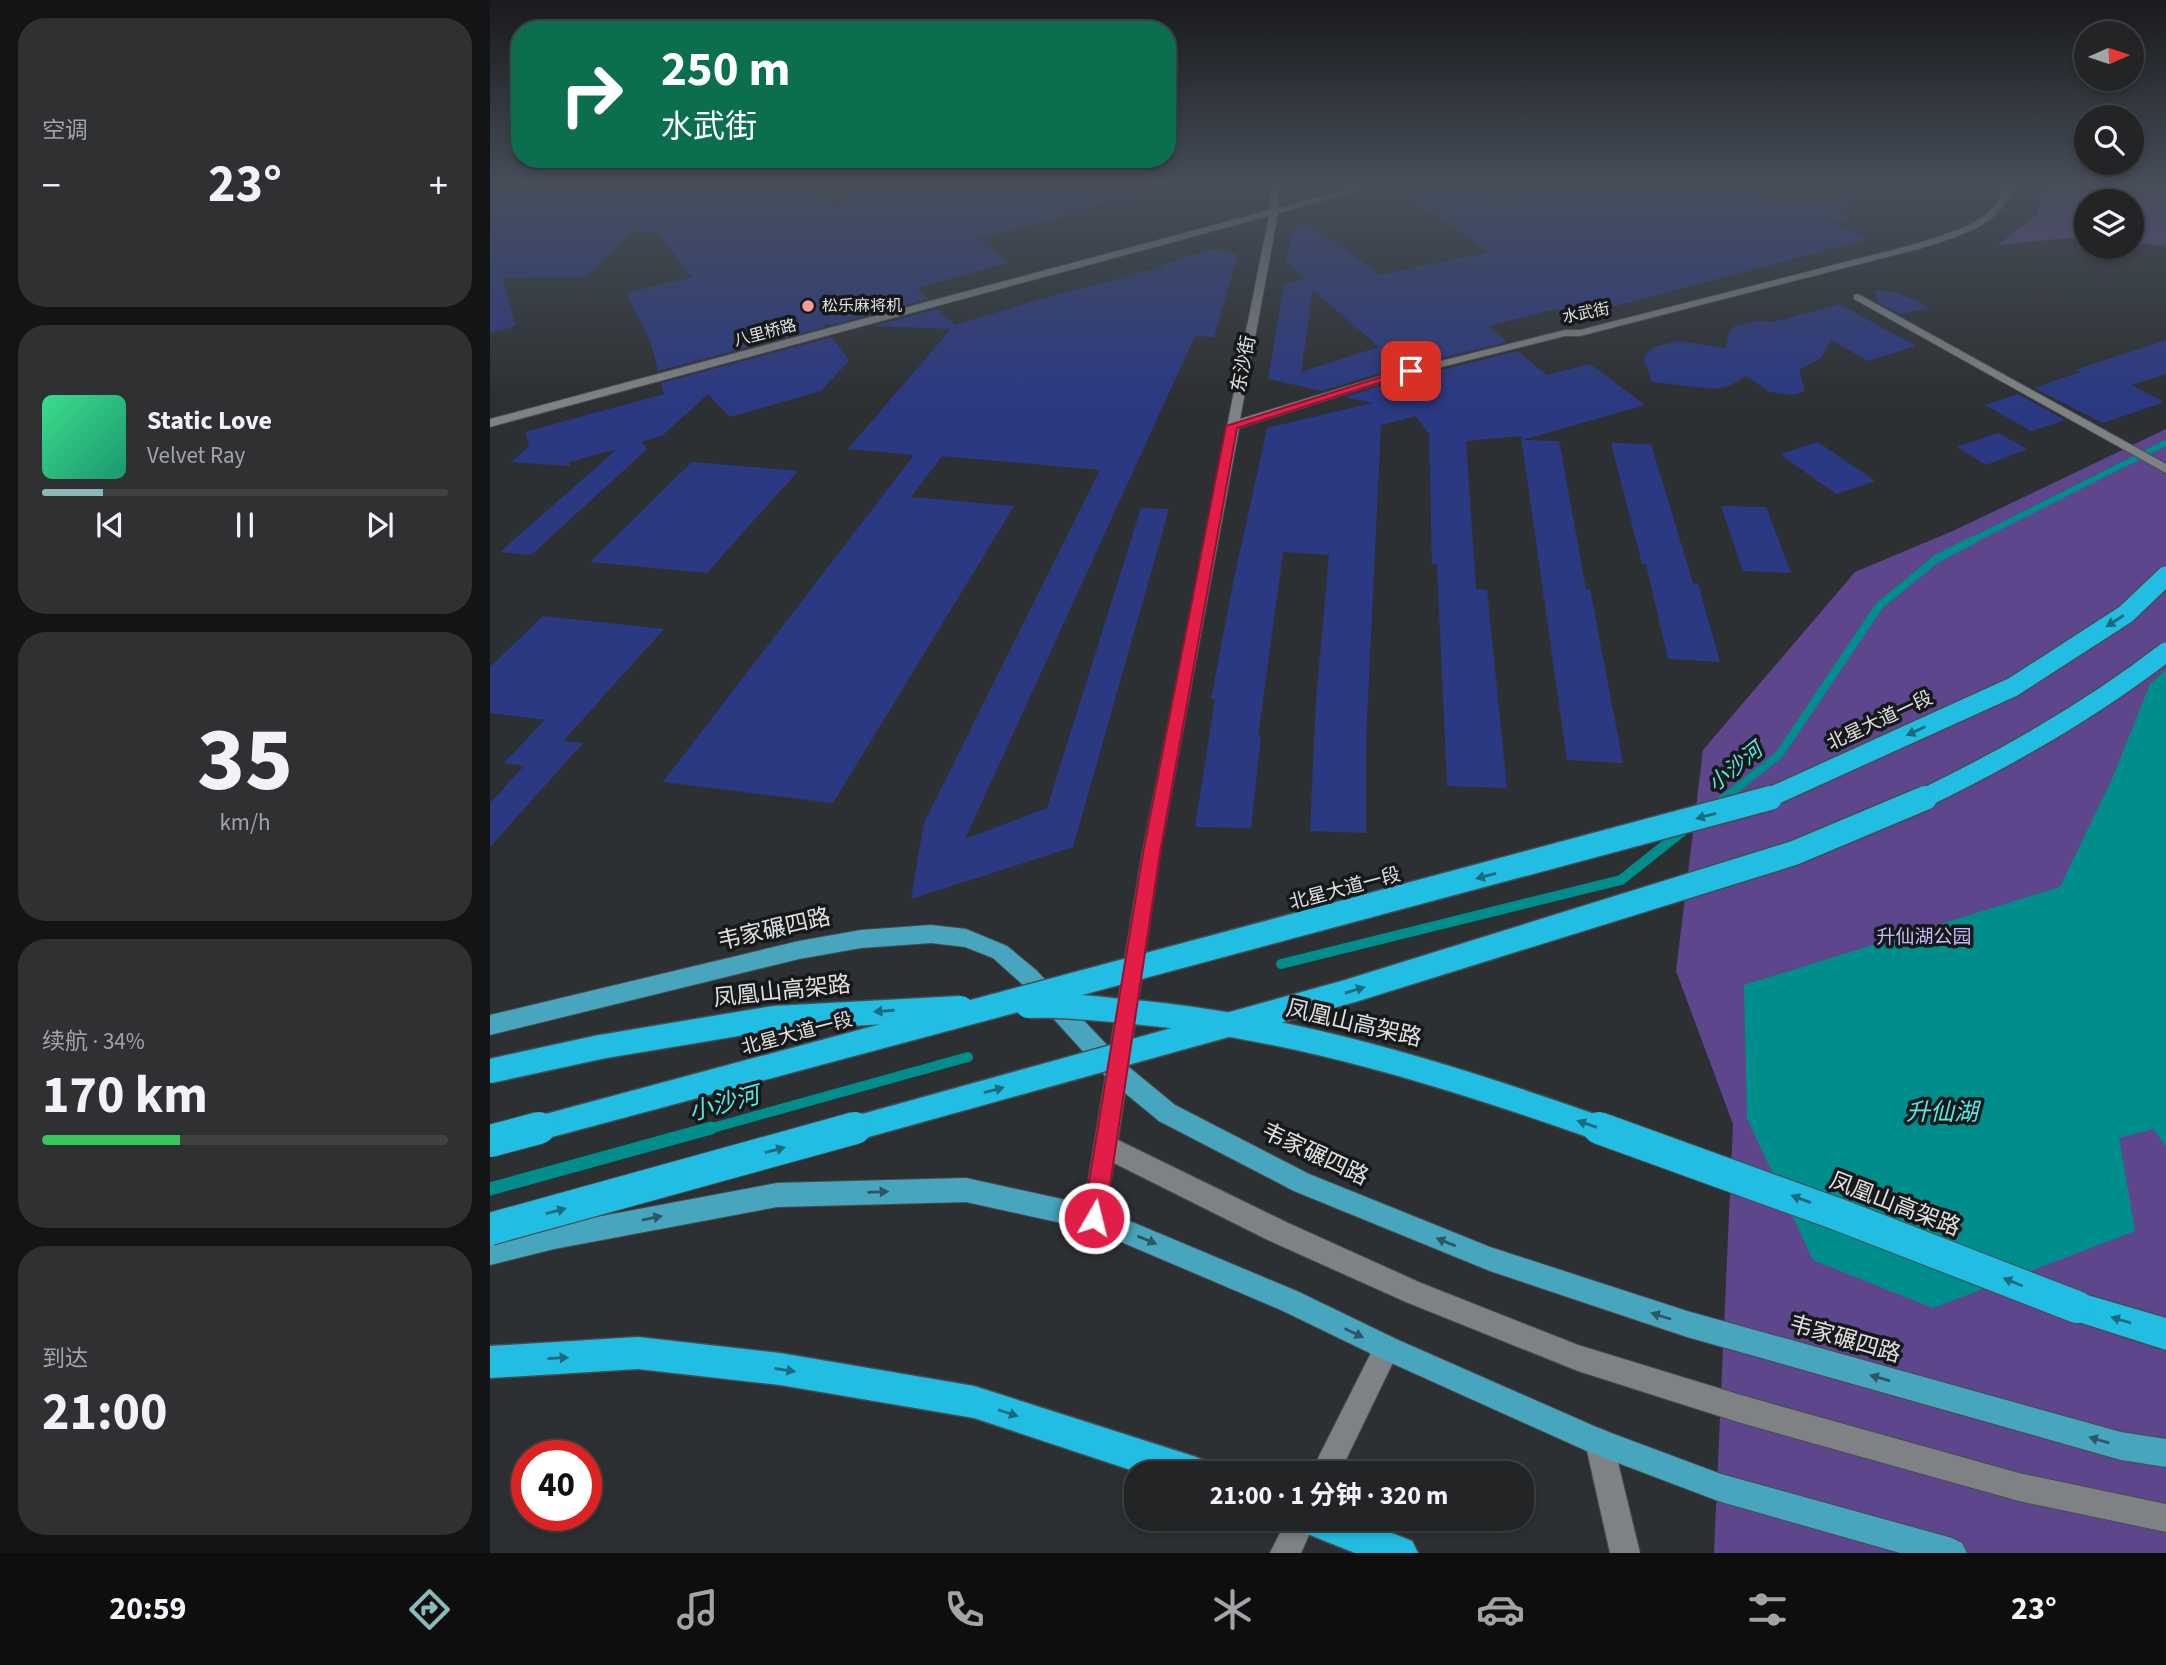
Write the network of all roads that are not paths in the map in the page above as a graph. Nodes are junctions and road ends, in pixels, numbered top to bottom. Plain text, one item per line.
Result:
1 (1108, 257) edge
2 (1265, 257) edge
3 (1875, 257) edge
4 (1858, 297) dead end
5 (490, 423) edge
6 (1232, 426) junction
7 (2165, 469) edge
8 (2166, 576) edge
9 (2166, 652) edge
10 (490, 1025) edge
11 (490, 1071) edge
12 (1115, 1071) junction
13 (490, 1141) edge
14 (1105, 1146) junction
15 (1094, 1218) junction
16 (490, 1229) edge
17 (490, 1254) edge
18 (2166, 1334) edge
19 (1387, 1348) junction
20 (490, 1362) edge
21 (1599, 1443) junction
22 (2166, 1452) edge
23 (1156, 1461) edge
24 (1330, 1461) edge
25 (2166, 1518) edge
26 (1296, 1531) edge
27 (1343, 1531) edge
28 (1285, 1553) edge
29 (1400, 1553) edge
30 (1625, 1553) edge
31 (1952, 1553) edge

1 - 5 street, 八里桥路
2 - 6 street, 东沙街
3 - 6 street, 水武街
4 - 7 street
6 - 12 street, 东沙街
8 -> 13 highway, 北星大道一段, bridge
16 -> 9 highway, bridge
10 - 12 main road, 韦家碾四路
18 -> 11 highway, 凤凰山高架路, bridge
12 - 14 street, 东沙街
22 -> 12 main road, 韦家碾四路
14 - 15 street, 东沙街
14 - 25 street
17 -> 15 main road
15 -> 19 main road
19 - 21 main road
19 - 24 street
20 -> 23 highway
21 - 30 street
21 - 31 main road
26 - 28 street
27 - 29 highway

